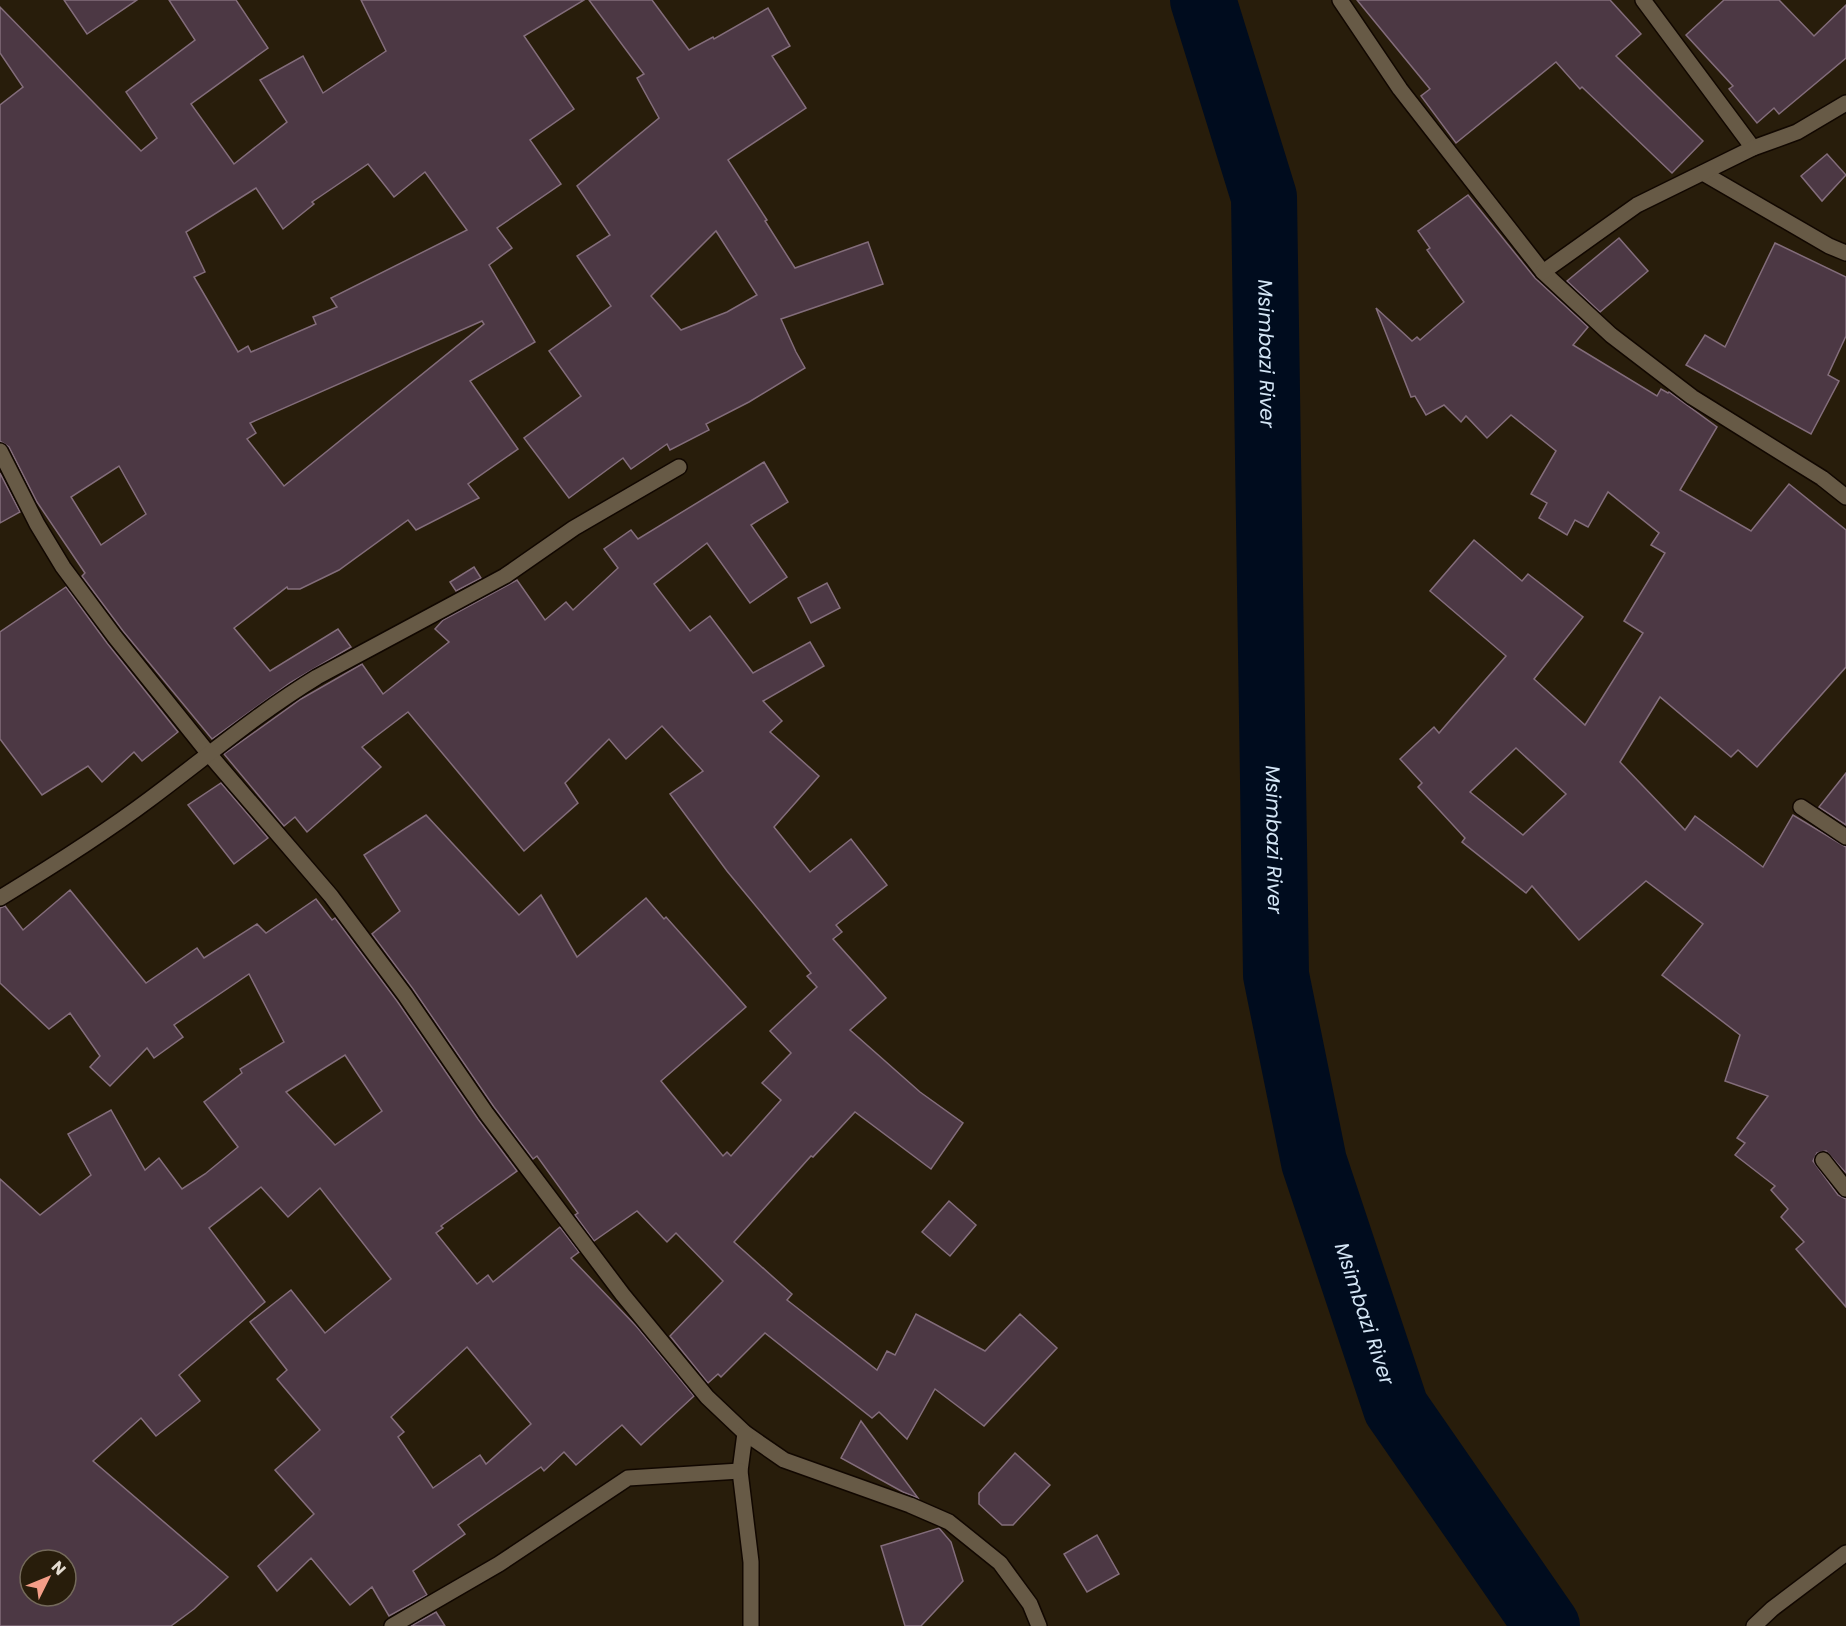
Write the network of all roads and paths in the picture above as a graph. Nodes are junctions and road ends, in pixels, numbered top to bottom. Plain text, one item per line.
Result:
1 (1340, 0) edge
2 (1643, 0) edge
3 (1846, 103) edge
4 (1753, 148) junction
5 (1703, 173) junction
6 (1846, 253) edge
7 (1543, 272) junction
8 (0, 451) edge
9 (679, 467) dead end
10 (1846, 497) edge
11 (209, 754) junction
12 (1801, 807) dead end
13 (1846, 837) edge
14 (0, 898) edge
15 (1823, 1160) dead end
16 (1846, 1189) edge
17 (745, 1433) junction
18 (740, 1471) junction
19 (1846, 1553) edge
20 (392, 1626) edge
21 (752, 1626) edge
22 (1039, 1626) edge
23 (1754, 1626) edge

1 - 7 street
2 - 4 street
3 - 4 street
4 - 5 street
5 - 6 street
5 - 7 street
7 - 10 street
8 - 11 street
9 - 11 street
11 - 14 street
11 - 17 street
12 - 13 street
15 - 16 street
17 - 18 street
17 - 22 street
18 - 20 street
18 - 21 street
19 - 23 street

